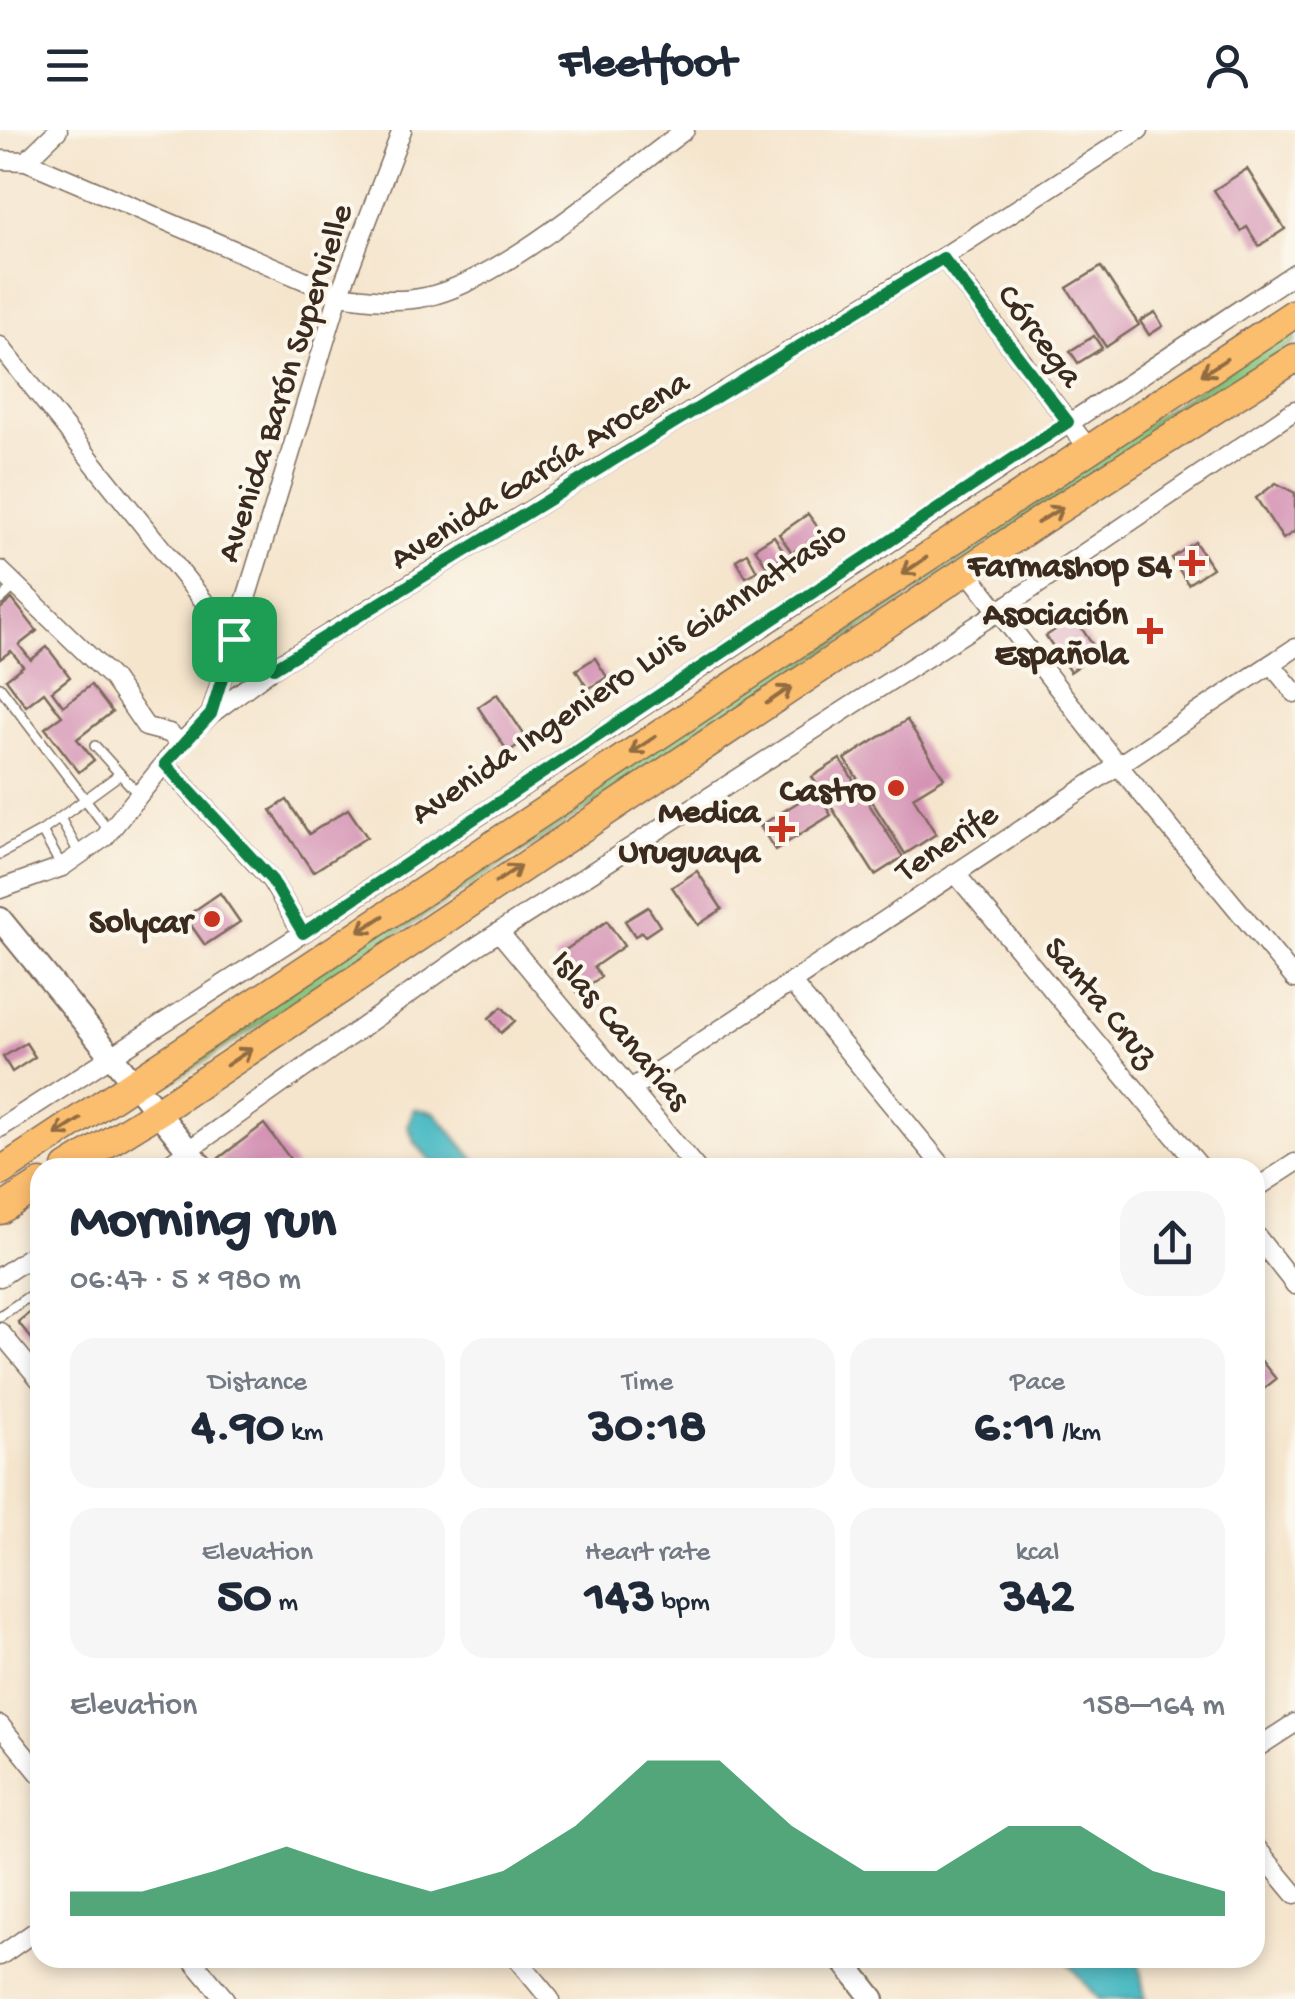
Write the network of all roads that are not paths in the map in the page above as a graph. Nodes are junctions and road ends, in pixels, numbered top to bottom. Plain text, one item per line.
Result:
1 (58, 130) edge
2 (402, 130) edge
3 (684, 130) edge
4 (1139, 130) edge
5 (0, 160) edge
6 (26, 161) junction
7 (943, 258) junction
8 (1295, 273) edge
9 (340, 295) junction
10 (1295, 313) edge
11 (0, 346) edge
12 (1295, 358) edge
13 (1293, 415) edge
14 (1068, 422) junction
15 (1088, 449) junction
16 (0, 570) edge
17 (967, 572) junction
18 (16, 584) junction
19 (0, 600) edge
20 (999, 611) junction
21 (234, 639) junction
22 (1295, 648) edge
23 (1272, 664) junction
24 (274, 668) junction
25 (0, 687) edge
26 (1295, 693) edge
27 (211, 714) junction
28 (181, 743) junction
29 (95, 746) dead end
30 (165, 764) junction
31 (1117, 764) junction
32 (120, 774) junction
33 (141, 798) junction
34 (86, 801) junction
35 (60, 818) junction
36 (42, 831) junction
37 (110, 832) junction
38 (0, 854) edge
39 (80, 856) junction
40 (62, 867) junction
41 (955, 874) junction
42 (0, 889) edge
43 (0, 918) edge
44 (500, 932) junction
45 (303, 933) junction
46 (1295, 979) edge
47 (791, 982) junction
48 (116, 1056) junction
49 (136, 1082) junction
50 (632, 1088) junction
51 (159, 1112) junction
52 (0, 1128) edge
53 (83, 1158) edge
54 (195, 1158) edge
55 (197, 1158) edge
56 (688, 1158) edge
57 (936, 1158) edge
58 (1192, 1158) edge
59 (1295, 1163) edge
60 (0, 1172) edge
61 (1265, 1183) edge
62 (30, 1190) edge
63 (0, 1210) edge
64 (1265, 1247) edge
65 (30, 1256) edge
66 (0, 1276) edge
67 (1295, 1286) edge
68 (30, 1296) edge
69 (0, 1316) edge
70 (0, 1332) edge
71 (30, 1368) edge
72 (1295, 1723) edge
73 (0, 1726) edge
74 (1265, 1742) edge
75 (30, 1762) edge
76 (1265, 1858) edge
77 (1295, 1894) edge
78 (30, 1935) edge
79 (0, 1956) edge
80 (199, 1968) edge
81 (524, 1968) edge
82 (848, 1968) edge
83 (225, 1999) edge
84 (550, 1999) edge
85 (873, 1999) edge

1 - 6 street
2 - 9 street, Avenida Barón Supervielle
3 - 9 street
4 - 7 street, Avenida García Arocena
5 - 6 street
6 - 9 street
7 - 14 street, Córcega
7 - 24 street, Avenida García Arocena
8 - 14 street, Avenida Ingeniero Luis Giannattasio
9 - 21 street, Avenida Barón Supervielle
10 -> 15 main road, Avenida Ingeniero Luis Giannattasio
11 - 21 street
17 -> 12 main road
13 - 20 street
14 - 15 street, Córcega
14 - 45 street, Avenida Ingeniero Luis Giannattasio
15 -> 49 main road, Avenida Ingeniero Luis Giannattasio
16 - 18 street
17 - 20 street
51 -> 17 main road
18 - 19 lane
18 - 28 street
20 - 31 street
20 - 44 street
21 - 24 street
21 - 27 street, Avenida Barón Supervielle
22 - 23 street, Tenerife
23 - 26 street
23 - 31 street, Tenerife
24 - 27 street, Avenida García Arocena
25 - 34 lane
27 - 28 street, Avenida García Arocena
28 - 30 street, Avenida García Arocena
29 - 32 lane
30 - 33 street, Avenida García Arocena
30 - 45 street
31 - 41 street, Tenerife
31 - 46 street
32 - 33 lane
32 - 34 lane
33 - 37 street, Avenida García Arocena
34 - 35 lane
34 - 37 lane
35 - 36 lane
35 - 39 lane
36 - 38 lane
36 - 40 lane
37 - 39 street, Avenida García Arocena
39 - 40 street, Avenida García Arocena
40 - 42 street, Avenida García Arocena
41 - 47 street, Tenerife
41 - 58 street, Santa Cruz
43 - 48 street
44 - 50 street, Islas Canarias
44 - 55 street
45 - 48 street, Avenida Ingeniero Luis Giannattasio
47 - 50 street, Tenerife
47 - 57 street
48 - 49 street
48 - 52 street, Avenida Ingeniero Luis Giannattasio
49 - 51 street
49 -> 60 main road, Avenida Ingeniero Luis Giannattasio
50 - 56 street, Islas Canarias
51 - 53 main road
51 - 54 street
59 - 61 street
62 - 63 main road
64 - 67 street
65 - 66 street
68 - 69 lane
70 - 71 street
72 - 74 street
73 - 75 street
76 - 77 street
78 - 79 street
80 - 83 street
81 - 84 street
82 - 85 street

